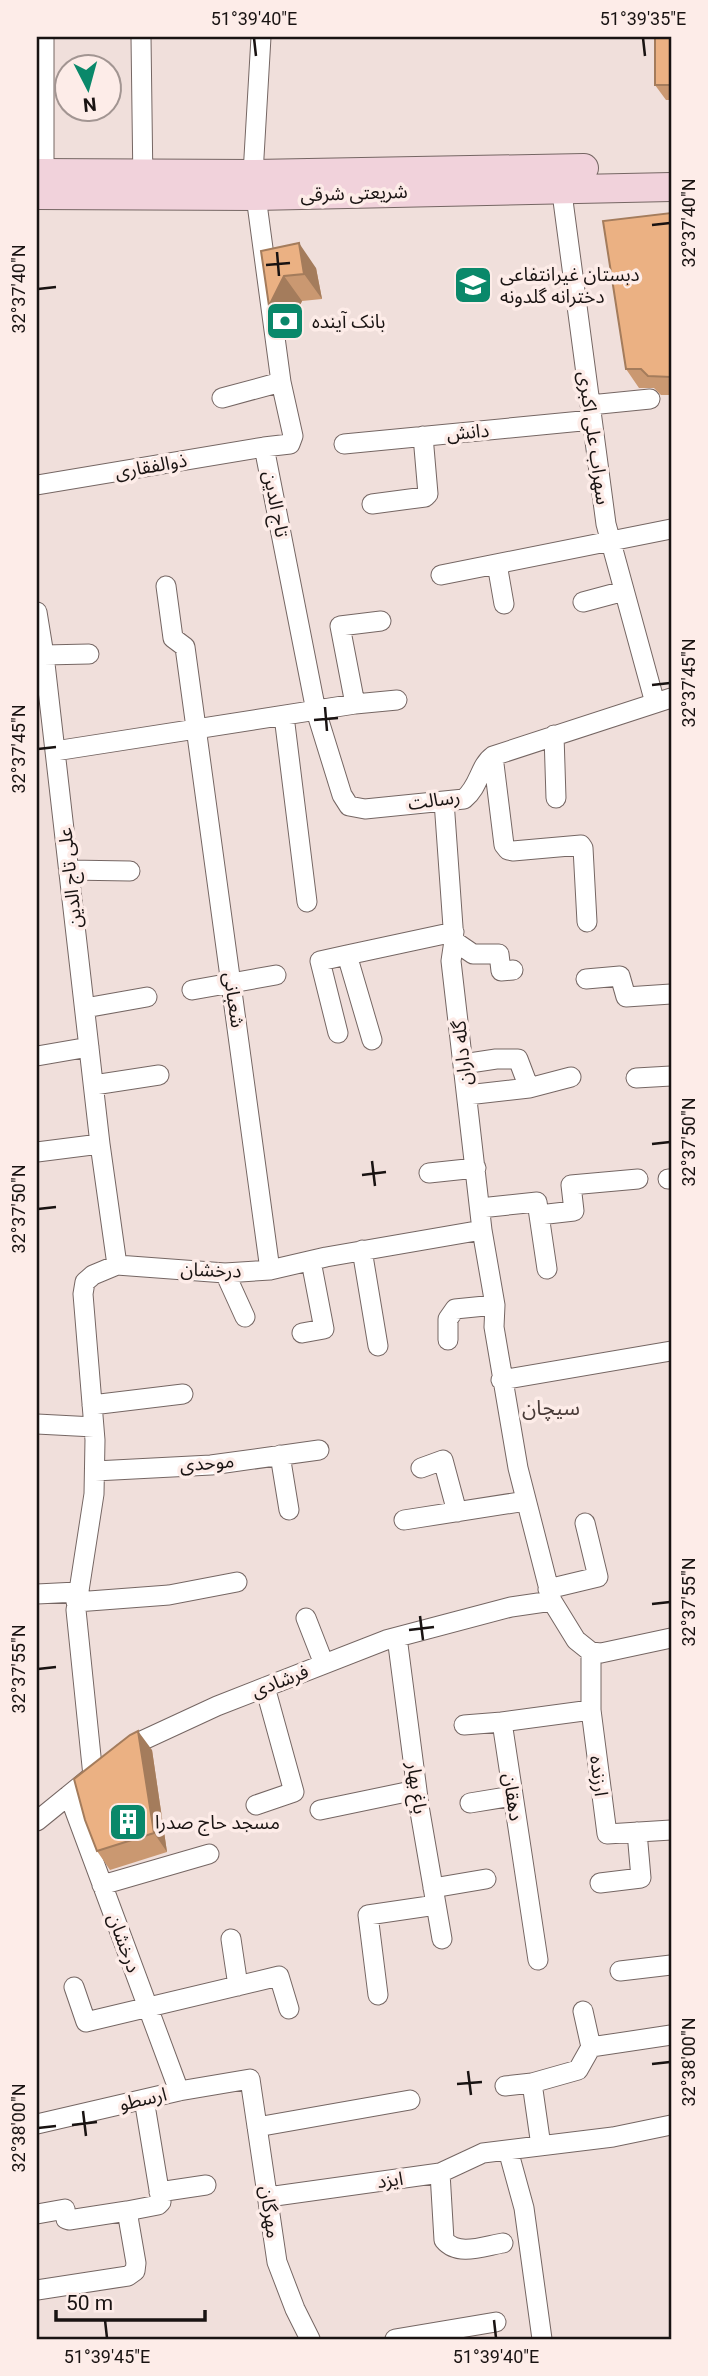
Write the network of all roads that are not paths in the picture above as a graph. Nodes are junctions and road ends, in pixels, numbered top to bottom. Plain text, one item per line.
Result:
1 (44, 37) edge
2 (141, 37) edge
3 (261, 37) edge
4 (671, 168) edge
5 (560, 178) junction
6 (40, 184) edge
7 (143, 184) junction
8 (254, 185) junction
9 (671, 187) edge
10 (281, 382) junction
11 (222, 398) dead end
12 (650, 399) dead end
13 (591, 412) junction
14 (423, 436) junction
15 (344, 444) dead end
16 (264, 447) junction
17 (37, 485) edge
18 (372, 504) dead end
19 (671, 529) edge
20 (611, 541) junction
21 (497, 564) junction
22 (441, 575) dead end
23 (166, 586) dead end
24 (624, 591) junction
25 (583, 602) dead end
26 (504, 604) dead end
27 (37, 612) edge
28 (381, 621) dead end
29 (89, 654) dead end
30 (44, 655) junction
31 (397, 700) dead end
32 (663, 700) edge
33 (355, 704) junction
34 (316, 711) junction
35 (44, 715) edge
36 (284, 716) junction
37 (197, 730) junction
38 (554, 735) junction
39 (55, 751) junction
40 (494, 756) junction
41 (556, 798) dead end
42 (444, 801) junction
43 (69, 870) junction
44 (130, 871) dead end
45 (307, 902) dead end
46 (587, 922) dead end
47 (454, 937) junction
48 (347, 955) junction
49 (513, 970) dead end
50 (276, 975) dead end
51 (586, 979) dead end
52 (232, 983) junction
53 (192, 990) dead end
54 (671, 993) edge
55 (147, 997) dead end
56 (85, 1009) junction
57 (338, 1033) dead end
58 (372, 1040) dead end
59 (89, 1047) junction
60 (37, 1056) edge
61 (463, 1064) junction
62 (159, 1075) dead end
63 (671, 1076) edge
64 (571, 1077) dead end
65 (636, 1078) dead end
66 (94, 1085) junction
67 (529, 1088) junction
68 (467, 1095) junction
69 (100, 1143) junction
70 (37, 1152) edge
71 (476, 1168) junction
72 (429, 1172) dead end
73 (638, 1179) dead end
74 (480, 1208) junction
75 (539, 1215) junction
76 (482, 1230) junction
77 (362, 1250) junction
78 (311, 1261) junction
79 (117, 1265) junction
80 (547, 1269) dead end
81 (270, 1270) junction
82 (225, 1273) junction
83 (495, 1305) junction
84 (245, 1317) dead end
85 (302, 1333) dead end
86 (448, 1340) dead end
87 (379, 1346) dead end
88 (671, 1351) edge
89 (501, 1380) junction
90 (183, 1394) dead end
91 (92, 1405) junction
92 (37, 1424) edge
93 (94, 1427) junction
94 (319, 1450) dead end
95 (280, 1455) junction
96 (421, 1468) dead end
97 (95, 1471) junction
98 (526, 1501) junction
99 (289, 1510) dead end
100 (457, 1512) junction
101 (404, 1520) dead end
102 (585, 1523) dead end
103 (237, 1582) dead end
104 (37, 1594) edge
105 (550, 1595) junction
106 (76, 1597) junction
107 (306, 1618) dead end
108 (397, 1637) junction
109 (671, 1638) edge
110 (591, 1652) junction
111 (324, 1664) junction
112 (265, 1687) junction
113 (591, 1710) junction
114 (502, 1722) junction
115 (464, 1725) dead end
116 (93, 1776) junction
117 (416, 1790) junction
118 (69, 1795) junction
119 (513, 1796) junction
120 (470, 1803) dead end
121 (256, 1805) dead end
122 (320, 1810) dead end
123 (37, 1821) edge
124 (671, 1830) edge
125 (637, 1832) junction
126 (209, 1854) dead end
127 (486, 1879) dead end
128 (600, 1883) dead end
129 (102, 1885) junction
130 (434, 1896) junction
131 (231, 1939) dead end
132 (442, 1939) dead end
133 (538, 1960) dead end
134 (671, 1965) edge
135 (620, 1971) dead end
136 (238, 1986) junction
137 (74, 1987) dead end
138 (378, 1994) dead end
139 (147, 2007) junction
140 (289, 2008) dead end
141 (583, 2011) dead end
142 (671, 2035) edge
143 (591, 2047) junction
144 (250, 2079) joint
145 (532, 2083) junction
146 (506, 2086) dead end
147 (179, 2091) junction
148 (144, 2099) junction
149 (410, 2100) dead end
150 (37, 2124) edge
151 (671, 2125) edge
152 (257, 2127) junction
153 (541, 2146) junction
154 (508, 2150) junction
155 (440, 2173) junction
156 (206, 2185) dead end
157 (159, 2192) junction
158 (268, 2197) junction
159 (127, 2211) junction
160 (37, 2214) edge
161 (503, 2243) dead end
162 (37, 2290) edge
163 (496, 2322) dead end
164 (473, 2333) edge
165 (432, 2336) edge
166 (310, 2339) edge
167 (395, 2339) edge
168 (542, 2339) edge

1 - 6 street
2 - 7 street
3 - 8 street, تاج الدین
4 - 5 main road, شریعتی شرقی
5 - 8 main road, شریعتی شرقی
5 - 9 main road, شریعتی شرقی
5 - 13 street, سهراب علی اکبری
6 - 7 main road, شریعتی شرقی
7 - 8 main road, شریعتی شرقی
8 - 10 street, تاج الدین
10 - 11 street
10 - 16 street, تاج الدین
12 - 13 street, دانش
13 - 14 street, دانش
13 - 20 street, سهراب علی اکبری
14 - 15 street, دانش
14 - 18 street
16 - 17 street, ذوالفقاری
16 - 34 street, تاج الدین
19 - 20 street
20 - 21 street
20 - 24 street, سهراب علی اکبری
21 - 22 street
21 - 26 street
23 - 37 street, شعبانی
24 - 25 street
24 - 32 street, سهراب علی اکبری
27 - 30 street, علی تاج الدین
28 - 33 street
29 - 30 street
30 - 35 street, علی تاج الدین
31 - 33 street
32 - 38 street
33 - 34 street
34 - 36 street
34 - 42 street, رسالت
35 - 39 street, علی تاج الدین
36 - 37 street
36 - 45 street
37 - 39 street
37 - 52 street, شعبانی
38 - 40 street
38 - 41 street
39 - 43 street, علی تاج الدین
40 - 42 street, رسالت
40 - 46 street
42 - 47 street, گله داران
43 - 44 street
43 - 56 street, علی تاج الدین
47 - 48 street
47 - 49 street
47 - 61 street, گله داران
48 - 57 street
48 - 58 street
50 - 52 street
51 - 54 street
52 - 53 street
52 - 81 street, شعبانی
55 - 56 street
56 - 59 street, علی تاج الدین
59 - 60 street
59 - 66 street, علی تاج الدین
61 - 67 street
61 - 68 street, گله داران
62 - 66 street
63 - 65 street
64 - 67 street
66 - 69 street, علی تاج الدین
67 - 68 street
68 - 71 street, گله داران
69 - 70 street
69 - 79 street, علی تاج الدین
71 - 72 street
71 - 74 street, گله داران
73 - 75 street
74 - 75 street
74 - 76 street, گله داران
75 - 80 street
76 - 77 street, درخشان
76 - 83 street, گله داران
77 - 78 street, درخشان
77 - 87 street
78 - 81 street, درخشان
78 - 85 street
79 - 82 street, درخشان
79 - 91 street
81 - 82 street, درخشان
82 - 84 street
83 - 86 street
83 - 89 street, گله داران
88 - 89 street
89 - 98 street, گله داران
90 - 91 street
91 - 93 street
92 - 93 street
93 - 97 street
94 - 95 street, موحدی
95 - 97 street, موحدی
95 - 99 street
96 - 100 street
97 - 106 street
98 - 100 street
98 - 105 street
100 - 101 street
102 - 105 street, فرشادی
103 - 106 street
104 - 106 street
105 - 108 street, فرشادی
105 - 110 street
106 - 116 street
107 - 111 street
108 - 111 street, فرشادی
108 - 117 street, باغ بهار
109 - 110 street
110 - 113 street, ارزنده
111 - 112 street, فرشادی
112 - 116 street, فرشادی
112 - 121 street
113 - 114 street
113 - 125 street, ارزنده
114 - 115 street
114 - 119 street, دهقان
116 - 118 street, فرشادی
117 - 122 street
117 - 130 street, باغ بهار
118 - 123 street, فرشادی
118 - 129 street, درخشان
119 - 120 street
119 - 133 street, دهقان
124 - 125 street, ارزنده
125 - 128 street
126 - 129 street
127 - 130 street
129 - 139 street, درخشان
130 - 132 street, باغ بهار
130 - 138 street
131 - 136 street
134 - 135 street
136 - 139 street
136 - 140 street
137 - 139 street
139 - 147 street, درخشان
141 - 143 street
142 - 143 street
143 - 145 street
144 - 147 street, ارسطو
144 - 152 street, مهرگان
145 - 146 street
145 - 153 street
147 - 148 street, ارسطو
148 - 150 street, ارسطو
148 - 157 street
149 - 152 street
151 - 153 street, ایزد
152 - 158 street, مهرگان
153 - 154 street, ایزد
154 - 155 street, ایزد
154 - 168 street
155 - 158 street, ایزد
155 - 161 street
156 - 157 street
157 - 159 street
158 - 166 street, مهرگان
159 - 160 street
159 - 162 street
163 - 164 street
164 - 165 street
165 - 167 street

